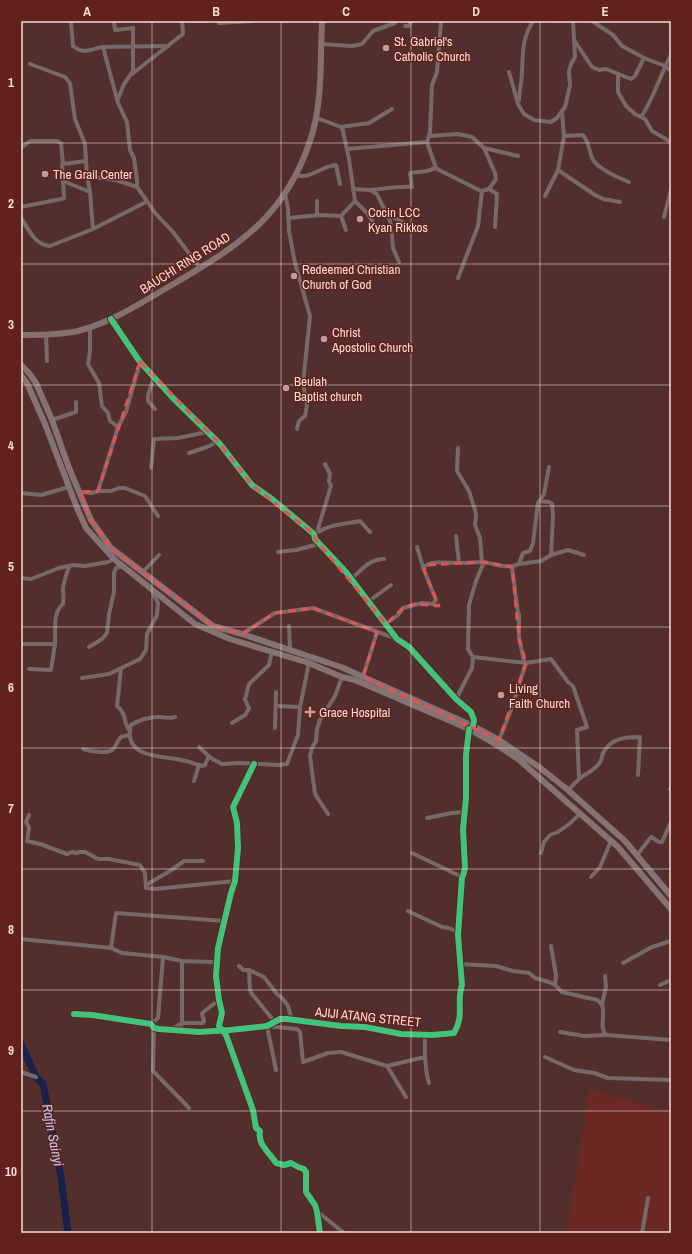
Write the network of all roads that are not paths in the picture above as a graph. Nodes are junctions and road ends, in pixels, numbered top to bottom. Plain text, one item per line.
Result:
1 (71, 21) edge
2 (114, 21) edge
3 (182, 21) edge
4 (191, 21) edge
5 (207, 21) edge
6 (219, 21) edge
7 (252, 21) edge
8 (322, 21) edge
9 (411, 21) edge
10 (441, 21) edge
11 (533, 21) edge
12 (573, 21) edge
13 (592, 21) edge
14 (395, 23) dead end
15 (405, 26) dead end
16 (574, 39) junction
17 (321, 44) junction
18 (133, 46) junction
19 (168, 46) junction
20 (103, 47) junction
21 (671, 55) edge
22 (644, 58) junction
23 (30, 64) dead end
24 (665, 66) junction
25 (671, 71) edge
26 (509, 72) dead end
27 (618, 74) junction
28 (130, 77) junction
29 (118, 100) junction
30 (518, 104) junction
31 (392, 109) dead end
32 (562, 112) junction
33 (641, 117) junction
34 (317, 118) junction
35 (341, 127) junction
36 (429, 136) junction
37 (564, 136) junction
38 (427, 142) junction
39 (671, 142) edge
40 (21, 148) edge
41 (484, 148) junction
42 (347, 149) junction
43 (518, 156) dead end
44 (86, 161) junction
45 (63, 164) junction
46 (436, 168) junction
47 (558, 170) junction
48 (295, 175) junction
49 (87, 176) junction
50 (63, 181) junction
51 (629, 182) dead end
52 (340, 184) dead end
53 (137, 187) junction
54 (353, 188) junction
55 (489, 189) junction
56 (370, 190) junction
57 (671, 190) edge
58 (482, 191) junction
59 (90, 192) junction
60 (285, 194) junction
61 (545, 196) dead end
62 (318, 201) dead end
63 (355, 201) junction
64 (146, 202) junction
65 (620, 202) dead end
66 (21, 207) edge
67 (317, 215) junction
68 (387, 215) junction
69 (341, 216) junction
70 (21, 218) edge
71 (288, 218) junction
72 (664, 218) dead end
73 (409, 226) dead end
74 (495, 227) dead end
75 (93, 229) junction
76 (346, 230) dead end
77 (379, 231) dead end
78 (399, 262) dead end
79 (200, 268) junction
80 (458, 278) dead end
81 (111, 319) junction
82 (90, 327) junction
83 (21, 335) edge
84 (46, 335) junction
85 (47, 361) dead end
86 (140, 362) junction
87 (21, 365) edge
88 (21, 375) edge
89 (154, 377) junction
90 (76, 402) dead end
91 (155, 408) dead end
92 (52, 420) junction
93 (118, 427) junction
94 (297, 429) dead end
95 (207, 432) junction
96 (217, 442) junction
97 (458, 448) dead end
98 (189, 453) dead end
99 (325, 464) dead end
100 (550, 467) dead end
101 (151, 468) dead end
102 (69, 487) junction
103 (98, 491) junction
104 (80, 492) junction
105 (21, 493) edge
106 (539, 501) junction
107 (158, 516) dead end
108 (370, 532) dead end
109 (316, 533) junction
110 (456, 536) dead end
111 (319, 544) junction
112 (417, 547) dead end
113 (278, 552) dead end
114 (159, 555) dead end
115 (551, 555) junction
116 (584, 555) dead end
117 (114, 559) junction
118 (384, 560) dead end
119 (483, 562) junction
120 (459, 563) junction
121 (519, 564) junction
122 (69, 566) junction
123 (123, 566) junction
124 (423, 567) junction
125 (512, 567) junction
126 (143, 572) junction
127 (21, 578) edge
128 (351, 580) junction
129 (391, 585) dead end
130 (149, 588) junction
131 (369, 601) junction
132 (386, 624) junction
133 (289, 626) dead end
134 (377, 632) junction
135 (242, 634) junction
136 (397, 638) junction
137 (21, 644) edge
138 (55, 644) junction
139 (89, 647) dead end
140 (290, 650) junction
141 (272, 651) junction
142 (473, 657) junction
143 (309, 663) junction
144 (526, 663) junction
145 (29, 668) dead end
146 (121, 668) junction
147 (342, 677) junction
148 (363, 677) junction
149 (82, 678) dead end
150 (276, 692) dead end
151 (456, 698) junction
152 (276, 706) junction
153 (300, 707) junction
154 (175, 717) dead end
155 (232, 722) dead end
156 (471, 727) junction
157 (275, 728) dead end
158 (129, 733) junction
159 (499, 740) junction
160 (198, 747) dead end
161 (83, 749) dead end
162 (211, 758) junction
163 (254, 764) junction
164 (199, 765) junction
165 (638, 775) dead end
166 (579, 780) junction
167 (194, 781) dead end
168 (568, 790) junction
169 (464, 812) junction
170 (328, 814) dead end
171 (580, 814) junction
172 (29, 815) dead end
173 (427, 818) dead end
174 (671, 822) edge
175 (611, 841) junction
176 (412, 853) dead end
177 (541, 853) dead end
178 (637, 855) junction
179 (204, 861) dead end
180 (462, 877) junction
181 (590, 877) dead end
182 (235, 881) junction
183 (146, 885) junction
184 (671, 895) edge
185 (671, 910) edge
186 (408, 911) dead end
187 (225, 921) junction
188 (458, 932) junction
189 (21, 939) edge
190 (671, 941) edge
191 (551, 946) dead end
192 (111, 948) junction
193 (163, 956) junction
194 (182, 961) junction
195 (213, 962) dead end
196 (460, 964) junction
197 (623, 964) dead end
198 (239, 966) dead end
199 (249, 970) junction
200 (605, 976) dead end
201 (671, 980) edge
202 (555, 985) junction
203 (660, 985) dead end
204 (219, 1000) junction
205 (602, 1004) junction
206 (74, 1014) dead end
207 (301, 1021) junction
208 (274, 1022) junction
209 (182, 1023) junction
210 (152, 1026) junction
211 (267, 1026) junction
212 (172, 1029) junction
213 (180, 1030) junction
214 (223, 1030) junction
215 (560, 1032) dead end
216 (424, 1035) junction
217 (606, 1035) junction
218 (671, 1040) edge
219 (425, 1057) junction
220 (544, 1057) dead end
221 (387, 1066) junction
222 (276, 1070) dead end
223 (21, 1072) edge
224 (36, 1077) dead end
225 (671, 1080) edge
226 (428, 1083) dead end
227 (406, 1097) dead end
228 (189, 1108) dead end
229 (648, 1198) dead end
230 (317, 1212) junction
231 (320, 1233) edge
232 (344, 1233) edge
233 (642, 1233) edge

1 - 20 street
2 - 18 street
3 - 19 street
4 - 5 street
6 - 7 street
8 - 17 main road, BAUCHI RING ROAD
9 - 15 street
10 - 36 street
11 - 30 street
12 - 16 street
13 - 22 street
14 - 17 street
16 - 27 street
16 - 32 street
17 - 34 main road, BAUCHI RING ROAD
18 - 19 street
18 - 20 street
18 - 28 street
19 - 28 street
20 - 29 street
21 - 24 street
22 - 24 street
22 - 27 street
23 - 44 street
24 - 25 street
24 - 33 street
26 - 30 street
27 - 33 street
28 - 29 street
29 - 53 street
30 - 32 street
31 - 35 street
32 - 37 street
33 - 39 street
34 - 35 street
34 - 48 main road, BAUCHI RING ROAD
35 - 42 street
36 - 38 street
36 - 41 street
37 - 47 street
37 - 51 street
38 - 42 street
38 - 46 street
40 - 45 street
41 - 43 street
41 - 55 street
42 - 54 street
44 - 45 street
44 - 49 street
45 - 50 street
46 - 56 street
46 - 58 street
47 - 61 street
47 - 65 street
48 - 52 street
48 - 60 main road, BAUCHI RING ROAD
49 - 53 street
49 - 59 street
50 - 59 street
50 - 66 street
53 - 64 street
54 - 56 street
54 - 63 street
55 - 58 street
55 - 74 street
56 - 68 street
57 - 72 street
58 - 80 street
59 - 75 street
60 - 71 street
60 - 79 main road, BAUCHI RING ROAD
62 - 67 street
63 - 69 street
63 - 77 street
64 - 75 street
64 - 79 street
67 - 69 street
67 - 71 street
68 - 73 street
68 - 78 street
69 - 76 street
70 - 75 street
71 - 94 street
79 - 81 main road, BAUCHI RING ROAD
81 - 82 main road, BAUCHI RING ROAD
81 - 86 street
82 - 84 main road, BAUCHI RING ROAD
82 - 93 street
83 - 84 main road, BAUCHI RING ROAD
84 - 85 street
86 - 89 street
86 - 93 street
87 - 92 main road
88 - 102 main road
89 - 91 street
89 - 95 street
90 - 92 street
92 - 104 main road
93 - 103 street
95 - 96 street
95 - 101 street
96 - 98 street
96 - 109 street
97 - 119 street
99 - 109 street
100 - 106 street
102 - 105 street
102 - 117 main road
103 - 104 street
103 - 107 street
104 - 126 main road
106 - 115 street
106 - 121 street
108 - 109 street
109 - 111 street
110 - 120 street
111 - 113 street
111 - 128 street
112 - 124 street
114 - 126 street
115 - 116 street
115 - 121 street
117 - 122 street
117 - 123 main road
118 - 128 street
119 - 120 street
119 - 125 street
119 - 142 street
120 - 124 street
121 - 125 street
122 - 127 street
122 - 138 street
123 - 130 main road
123 - 139 street
124 - 132 street
125 - 144 street
126 - 135 main road
128 - 131 street
129 - 131 street
130 - 141 main road
130 - 146 street
131 - 132 street
132 - 136 street
133 - 140 street
134 - 135 street
134 - 136 street
134 - 148 street
135 - 140 main road
136 - 151 street
137 - 138 street
138 - 145 street
140 - 148 main road
141 - 143 main road
141 - 155 street
142 - 144 street
142 - 151 street
143 - 147 main road
143 - 153 street
144 - 159 street
144 - 166 street
146 - 149 street
146 - 158 street
147 - 156 main road
147 - 170 street
148 - 156 main road
150 - 152 street
151 - 156 street
152 - 153 street
152 - 157 street
153 - 163 street
154 - 158 street
156 - 159 main road
156 - 169 street, AJIJI ATANG STREET
156 - 171 main road
158 - 161 street
158 - 164 street
159 - 168 main road
160 - 162 street
162 - 163 street
162 - 164 street
163 - 182 street
164 - 167 street
165 - 166 street
166 - 168 street
168 - 178 main road
169 - 173 street
169 - 180 street, AJIJI ATANG STREET
171 - 175 main road
171 - 177 street
172 - 183 street
174 - 178 street
175 - 181 street
175 - 185 main road
176 - 180 street
178 - 184 main road
179 - 183 street
180 - 188 street, AJIJI ATANG STREET
182 - 183 street
182 - 187 street
186 - 188 street
187 - 192 street
187 - 204 street
188 - 196 street, AJIJI ATANG STREET
189 - 192 street
190 - 197 street
191 - 202 street
192 - 193 street
193 - 194 street
193 - 210 street
194 - 195 street
194 - 209 street
196 - 202 street
196 - 216 street, AJIJI ATANG STREET
198 - 199 street
199 - 207 street
199 - 208 street
200 - 205 street
201 - 203 street
202 - 205 street
204 - 209 street
204 - 214 street
205 - 217 street
206 - 210 street, AJIJI ATANG STREET
207 - 208 street, AJIJI ATANG STREET
207 - 216 street, AJIJI ATANG STREET
208 - 211 street, AJIJI ATANG STREET
209 - 212 street
209 - 213 street
210 - 212 street, AJIJI ATANG STREET
210 - 228 street
211 - 214 street, AJIJI ATANG STREET
211 - 221 street
211 - 222 street
212 - 213 street, AJIJI ATANG STREET
213 - 214 street, AJIJI ATANG STREET
214 - 230 street
215 - 217 street
216 - 219 street
217 - 218 street
219 - 221 street
219 - 226 street
220 - 225 street
221 - 227 street
223 - 224 street
229 - 233 street
230 - 231 street
230 - 232 street

